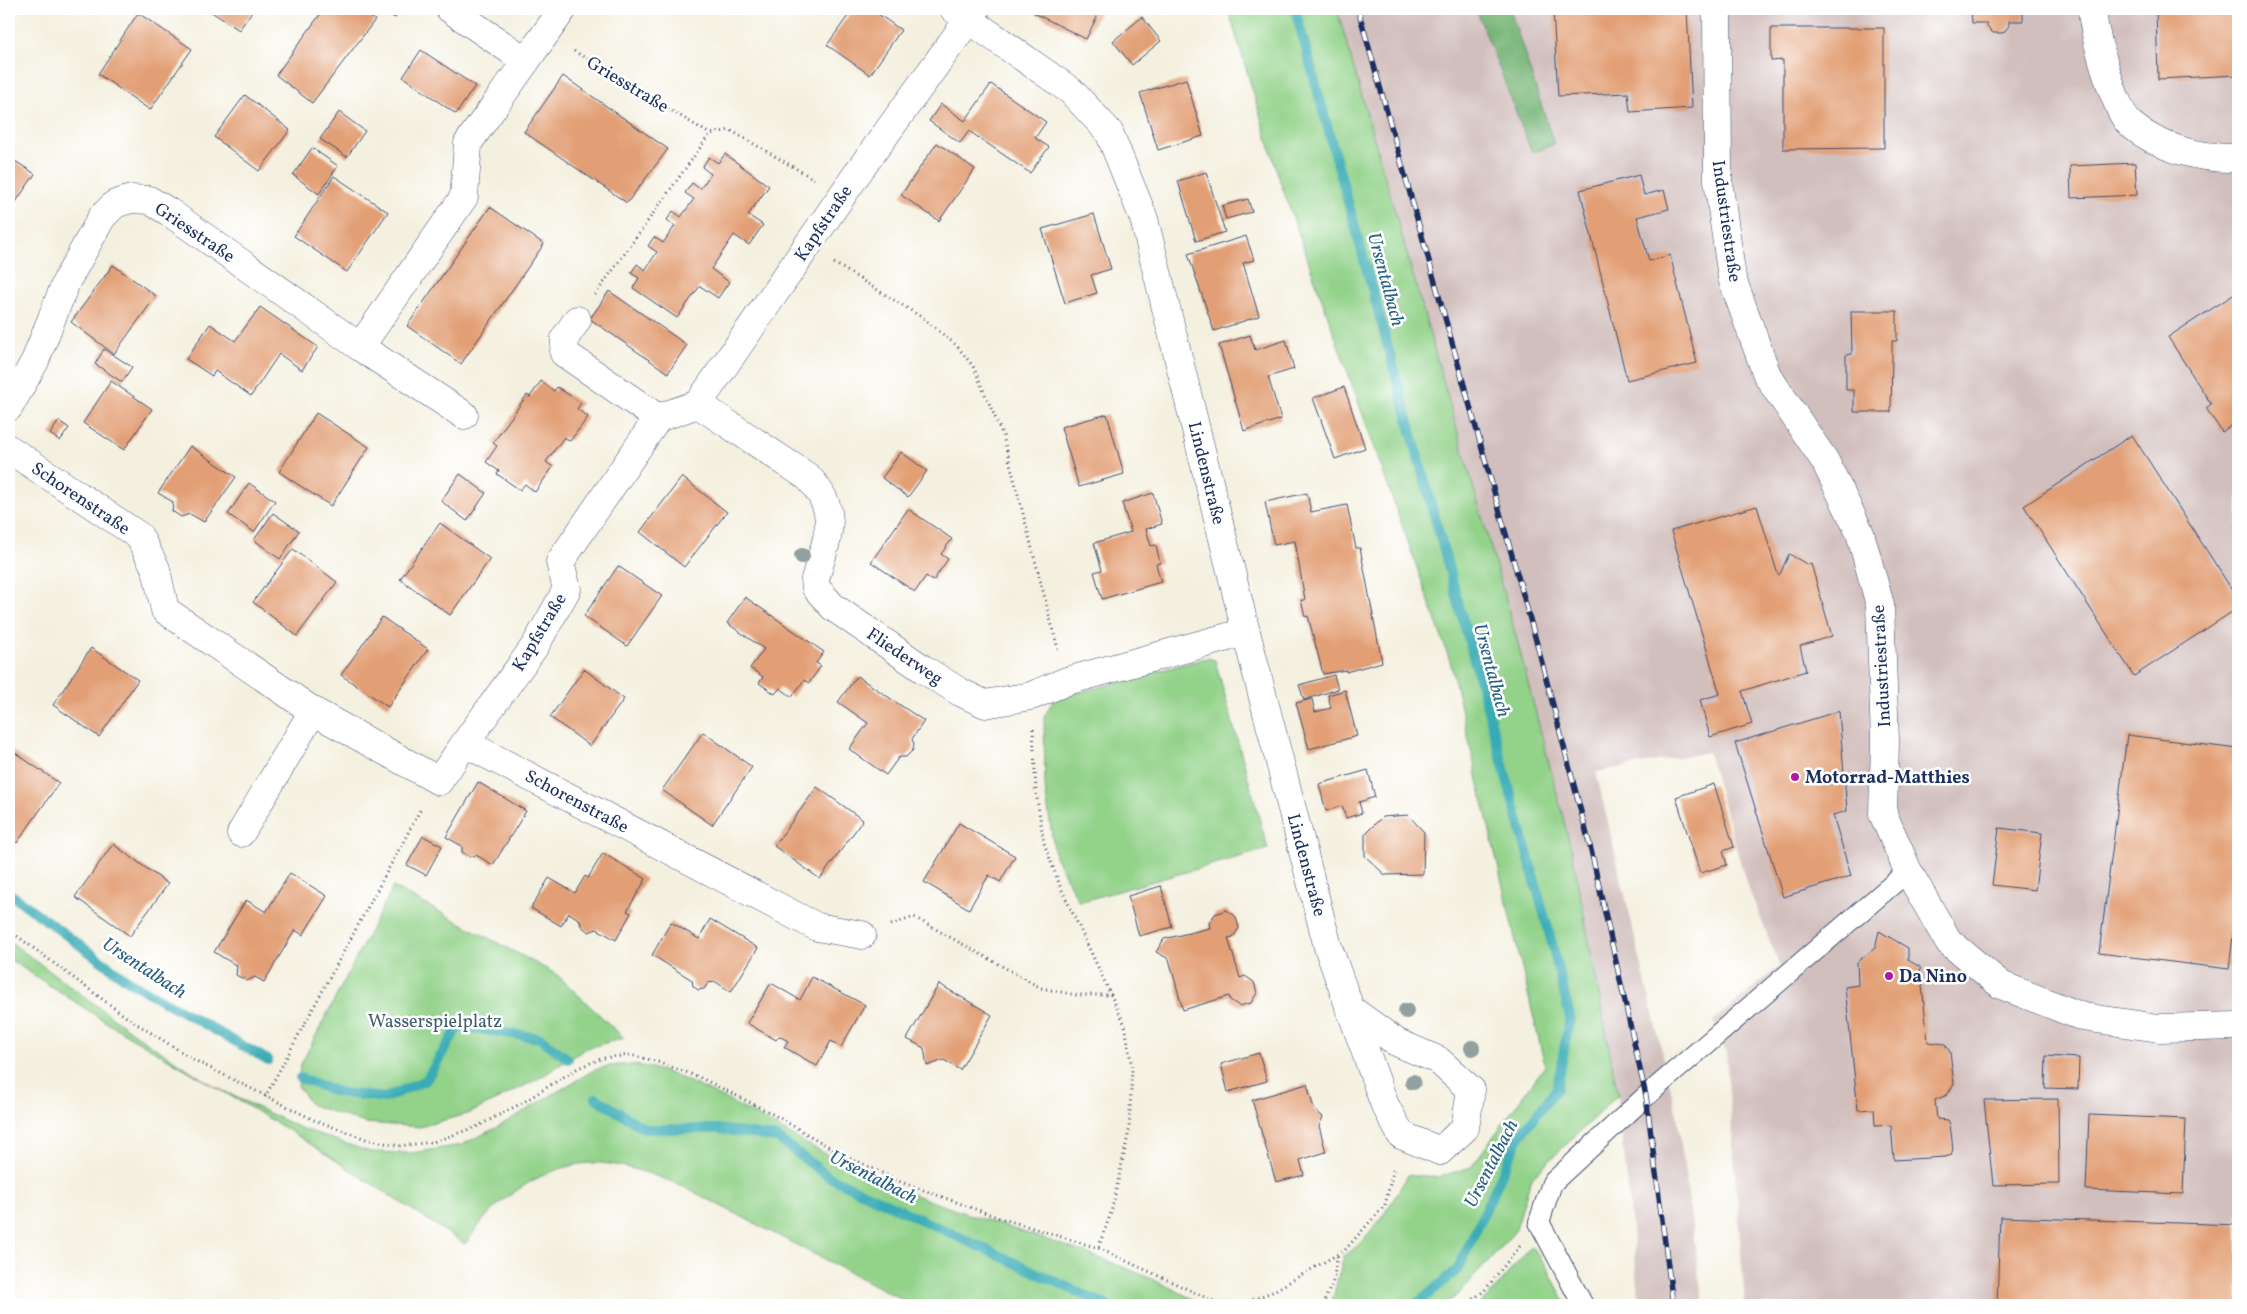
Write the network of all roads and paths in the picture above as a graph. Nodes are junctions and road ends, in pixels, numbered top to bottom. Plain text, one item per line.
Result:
1 (450, 9) edge
2 (563, 9) edge
3 (1718, 9) edge
4 (2092, 9) edge
5 (966, 12) edge
6 (547, 34) junction
7 (526, 61) junction
8 (710, 134) junction
9 (2238, 158) edge
10 (843, 196) junction
11 (808, 247) junction
12 (577, 320) joint
13 (360, 347) junction
14 (698, 404) junction
15 (9, 407) edge
16 (464, 415) dead end
17 (658, 418) junction
18 (9, 449) edge
19 (1246, 632) junction
20 (1067, 681) junction
21 (1031, 696) junction
22 (313, 711) junction
23 (465, 743) junction
24 (439, 781) junction
25 (241, 833) dead end
26 (1908, 871) junction
27 (9, 930) edge
28 (862, 935) joint
29 (1112, 995) junction
30 (1349, 1008) junction
31 (2238, 1026) edge
32 (265, 1097) junction
33 (1401, 1135) junction
34 (1539, 1222) junction
35 (1098, 1248) junction
36 (1339, 1253) junction
37 (1222, 1305) edge
38 (1238, 1305) edge
39 (1323, 1305) edge
40 (1465, 1305) edge
41 (1583, 1305) edge

1 - 7 street
2 - 6 street
3 - 26 street, Industriestraße
4 - 9 street
5 - 10 street, Kapfstraße
5 - 19 street, Lindenstraße
6 - 7 street
6 - 8 path, Griesstraße
7 - 13 street
8 - 10 path
8 - 12 path
10 - 11 street, Kapfstraße
11 - 14 street, Kapfstraße
11 - 20 path
12 - 17 street
13 - 15 street, Griesstraße
13 - 16 street, Griesstraße
14 - 17 street
14 - 21 street, Fliederweg
17 - 23 street, Kapfstraße
18 - 22 street, Schorenstraße
19 - 20 street, Fliederweg
19 - 30 street, Lindenstraße
20 - 21 street, Fliederweg
21 - 29 path
22 - 24 street, Schorenstraße
22 - 25 street
23 - 24 street
23 - 28 street, Schorenstraße
24 - 32 path
26 - 31 street, Industriestraße
26 - 34 lane
27 - 32 path
28 - 29 path
29 - 35 path
30 - 33 street, Lindenstraße
30 - 33 street
32 - 35 path
33 - 36 path
34 - 40 path
34 - 41 lane
35 - 37 path
36 - 38 path
36 - 39 path

